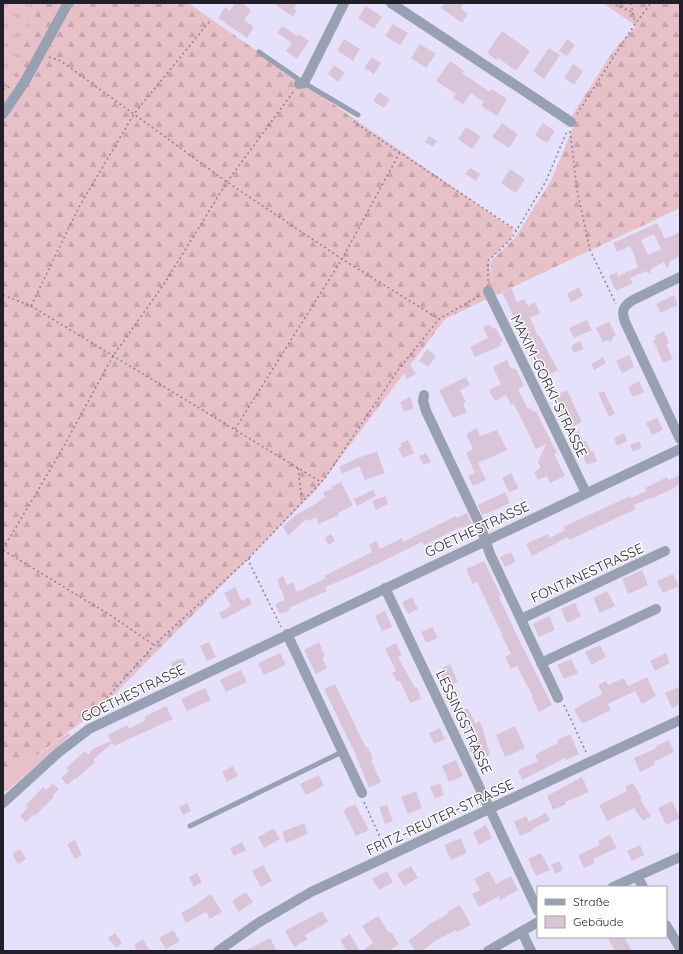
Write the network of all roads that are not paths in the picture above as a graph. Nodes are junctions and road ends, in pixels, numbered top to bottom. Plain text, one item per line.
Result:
1 (68, 3) edge
2 (344, 3) edge
3 (391, 3) edge
4 (259, 52) dead end
5 (302, 83) junction
6 (3, 114) edge
7 (358, 115) road end
8 (570, 125) road end
9 (680, 277) edge
10 (488, 291) road end
11 (424, 395) dead end
12 (680, 439) edge
13 (680, 449) edge
14 (586, 493) junction
15 (485, 540) junction
16 (665, 551) dead end
17 (384, 588) junction
18 (656, 609) dead end
19 (521, 619) junction
20 (287, 634) junction
21 (541, 662) junction
22 (558, 698) road end
23 (680, 720) edge
24 (342, 752) junction
25 (362, 793) road end
26 (4, 798) edge
27 (490, 809) junction
28 (190, 826) dead end
29 (680, 856) edge
30 (637, 876) junction
31 (615, 886) edge
32 (642, 886) edge
33 (537, 909) edge
34 (537, 923) edge
35 (667, 927) edge
36 (522, 932) junction
37 (680, 948) edge
38 (218, 951) edge
39 (488, 951) edge
40 (531, 951) edge

1 - 6 street
2 - 5 street
3 - 8 street
4 - 5 lane
5 - 7 lane
9 - 12 street
10 - 14 street, MAXIM-GORKI-STRASSE
11 - 15 street, FONTANESTRASSE
13 - 14 street, GOETHESTRASSE
14 - 15 street, GOETHESTRASSE
15 - 17 street, GOETHESTRASSE
15 - 19 street, FONTANESTRASSE
16 - 19 street, FONTANESTRASSE
17 - 20 street, GOETHESTRASSE
17 - 27 street, LESSINGSTRASSE
18 - 21 street
19 - 21 street, FONTANESTRASSE
20 - 24 street
20 - 26 street, GOETHESTRASSE
21 - 22 street, FONTANESTRASSE
23 - 27 street, FRITZ-REUTER-STRASSE
24 - 25 street
24 - 28 lane
27 - 33 street, LESSINGSTRASSE
27 - 38 street, FRITZ-REUTER-STRASSE
29 - 30 street
30 - 31 street
30 - 32 street
34 - 36 street
35 - 37 street
36 - 39 street
36 - 40 street

